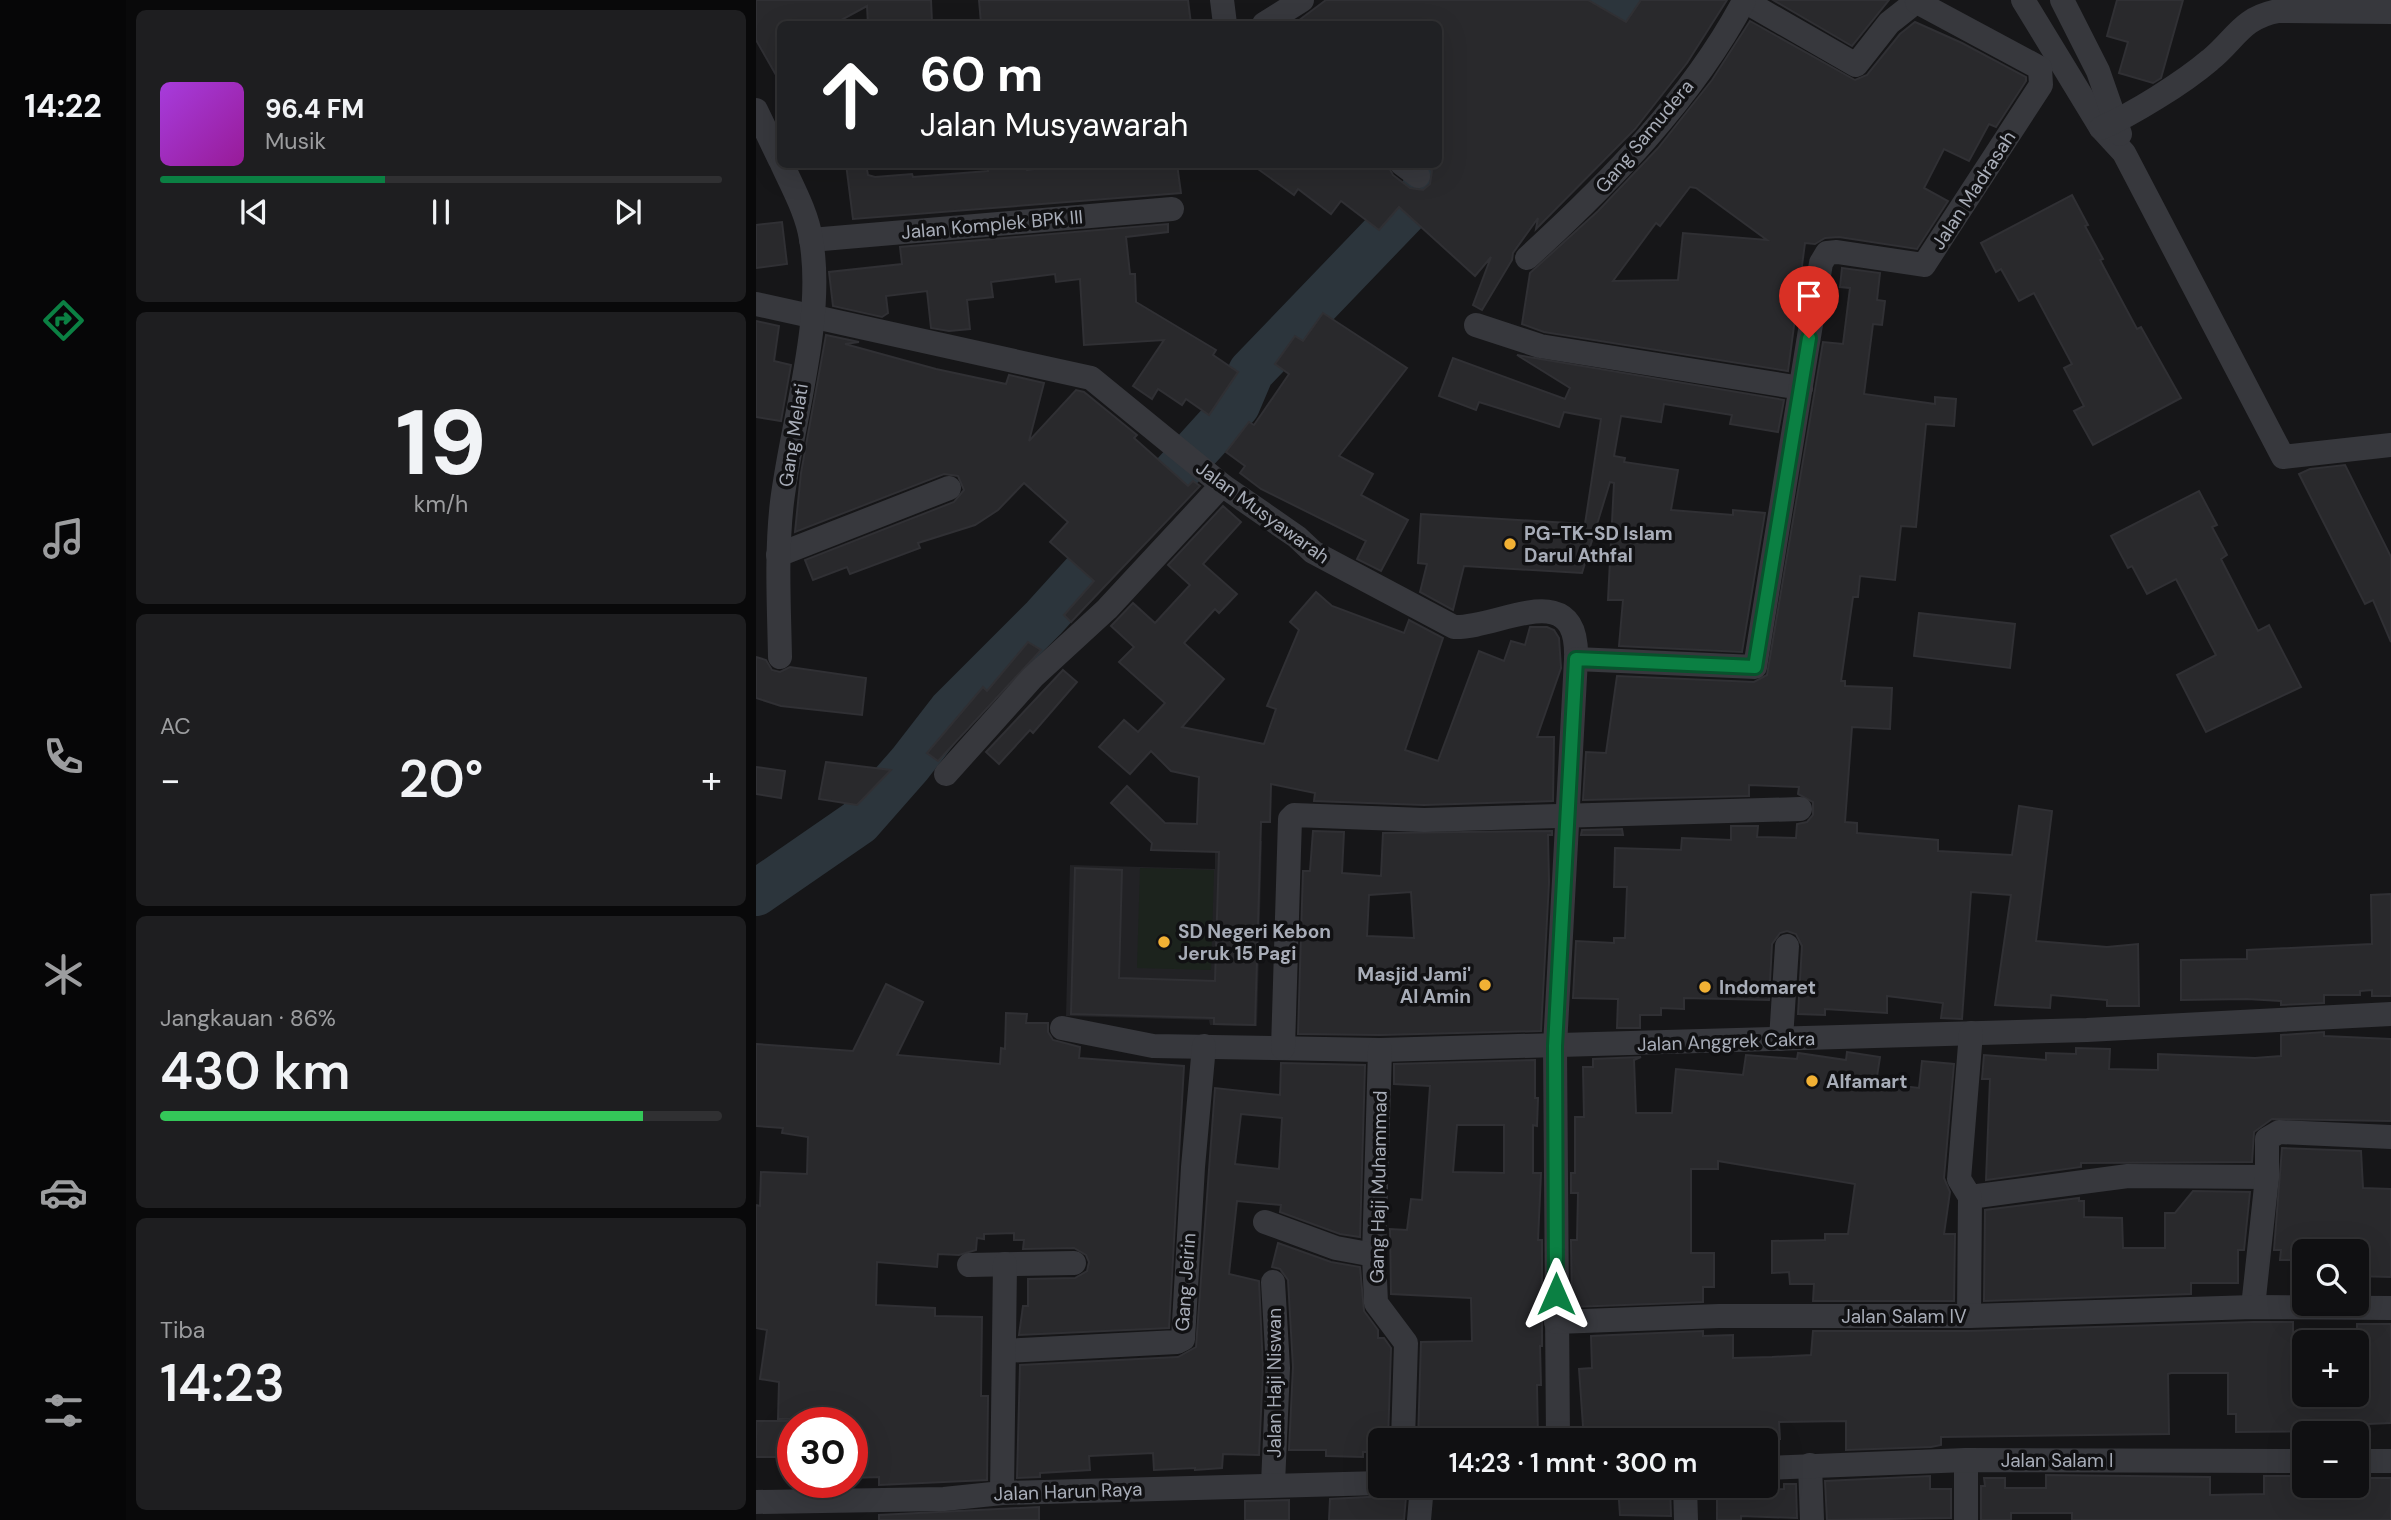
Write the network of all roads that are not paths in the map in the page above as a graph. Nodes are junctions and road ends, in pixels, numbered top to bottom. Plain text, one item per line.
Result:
1 (1222, 0) edge
2 (1302, 0) edge
3 (1743, 0) edge
4 (2024, 0) edge
5 (2062, 0) edge
6 (1918, 1) edge
7 (2391, 12) edge
8 (1225, 21) edge
9 (1269, 21) edge
10 (756, 110) edge
11 (2109, 124) junction
12 (777, 147) edge
13 (785, 168) edge
14 (1172, 209) dead end
15 (811, 240) junction
16 (1527, 258) dead end
17 (756, 304) edge
18 (811, 315) junction
19 (1476, 325) dead end
20 (1801, 387) junction
21 (2391, 445) edge
22 (1221, 484) junction
23 (949, 488) dead end
24 (778, 555) junction
25 (780, 657) dead end
26 (1576, 659) junction
27 (946, 774) dead end
28 (1800, 809) dead end
29 (1567, 816) junction
30 (1787, 946) dead end
31 (2391, 1014) edge
32 (1062, 1028) dead end
33 (1970, 1033) junction
34 (1781, 1039) junction
35 (1204, 1046) junction
36 (1555, 1046) junction
37 (1283, 1048) junction
38 (1380, 1050) junction
39 (2391, 1137) edge
40 (2267, 1177) junction
41 (1970, 1196) junction
42 (1265, 1222) dead end
43 (1374, 1255) junction
44 (1074, 1263) dead end
45 (1005, 1264) junction
46 (969, 1265) dead end
47 (1273, 1282) dead end
48 (2253, 1307) junction
49 (2391, 1308) edge
50 (1969, 1316) junction
51 (1556, 1322) junction
52 (1004, 1352) junction
53 (1404, 1428) edge
54 (1558, 1428) edge
55 (1966, 1460) junction
56 (2292, 1461) edge
57 (2369, 1461) edge
58 (2391, 1461) edge
59 (1810, 1465) junction
60 (1778, 1467) edge
61 (1273, 1483) junction
62 (1368, 1483) edge
63 (1003, 1493) junction
64 (1421, 1498) edge
65 (1685, 1498) edge
66 (756, 1502) edge
67 (944, 1509) edge
68 (1419, 1520) edge
69 (1686, 1520) edge
70 (1812, 1520) edge
71 (1966, 1520) edge

1 - 8 street
2 - 9 street
3 - 6 street, Gang Samudera
3 - 16 street, Gang Samudera
4 - 11 street
5 - 11 street
6 - 20 street, Jalan Madrasah
7 - 11 street
10 - 12 street
11 - 21 street
13 - 15 street
14 - 15 street, Jalan Komplek BPK III
15 - 18 street, Gang Melati
17 - 18 street, Jalan Musyawarah
18 - 22 street, Jalan Musyawarah
18 - 24 street, Gang Melati
19 - 20 street
20 - 26 street, Jalan Madrasah
22 - 26 street, Jalan Musyawarah
22 - 27 street
23 - 24 street
24 - 25 street, Gang Melati
26 - 29 street, Jalan Musyawarah
28 - 29 street
29 - 36 street, Jalan Musyawarah
29 - 37 street
30 - 34 street
31 - 33 street, Jalan Anggrek Cakra
32 - 35 street, Jalan Anggrek Cakra
33 - 34 street, Jalan Anggrek Cakra
33 - 41 street
34 - 36 street, Jalan Anggrek Cakra
35 - 37 street, Jalan Anggrek Cakra
35 - 52 street, Gang Jeirin
36 - 38 street, Jalan Anggrek Cakra
36 - 51 street, Jalan Musyawarah
37 - 38 street, Jalan Anggrek Cakra
38 - 43 street, Gang Haji Muhammad
39 - 40 street
40 - 41 street
40 - 48 street
41 - 50 street
42 - 43 street
43 - 53 street, Gang Haji Muhammad
44 - 45 street
45 - 46 street
45 - 52 street
47 - 61 street, Jalan Haji Niswan
48 - 49 street, Jalan Salam IV
48 - 50 street, Jalan Salam IV
50 - 51 street, Jalan Salam IV
51 - 54 street, Jalan Musyawarah
52 - 63 street
55 - 56 street, Jalan Salam I
55 - 59 street, Jalan Salam I
55 - 71 street
57 - 58 street
59 - 60 street
59 - 70 street
61 - 62 street, Jalan Harun Raya
61 - 63 street, Jalan Harun Raya
63 - 67 street, Jalan Harun Raya
64 - 68 street
65 - 69 street
66 - 67 street, Jalan Harun Raya

